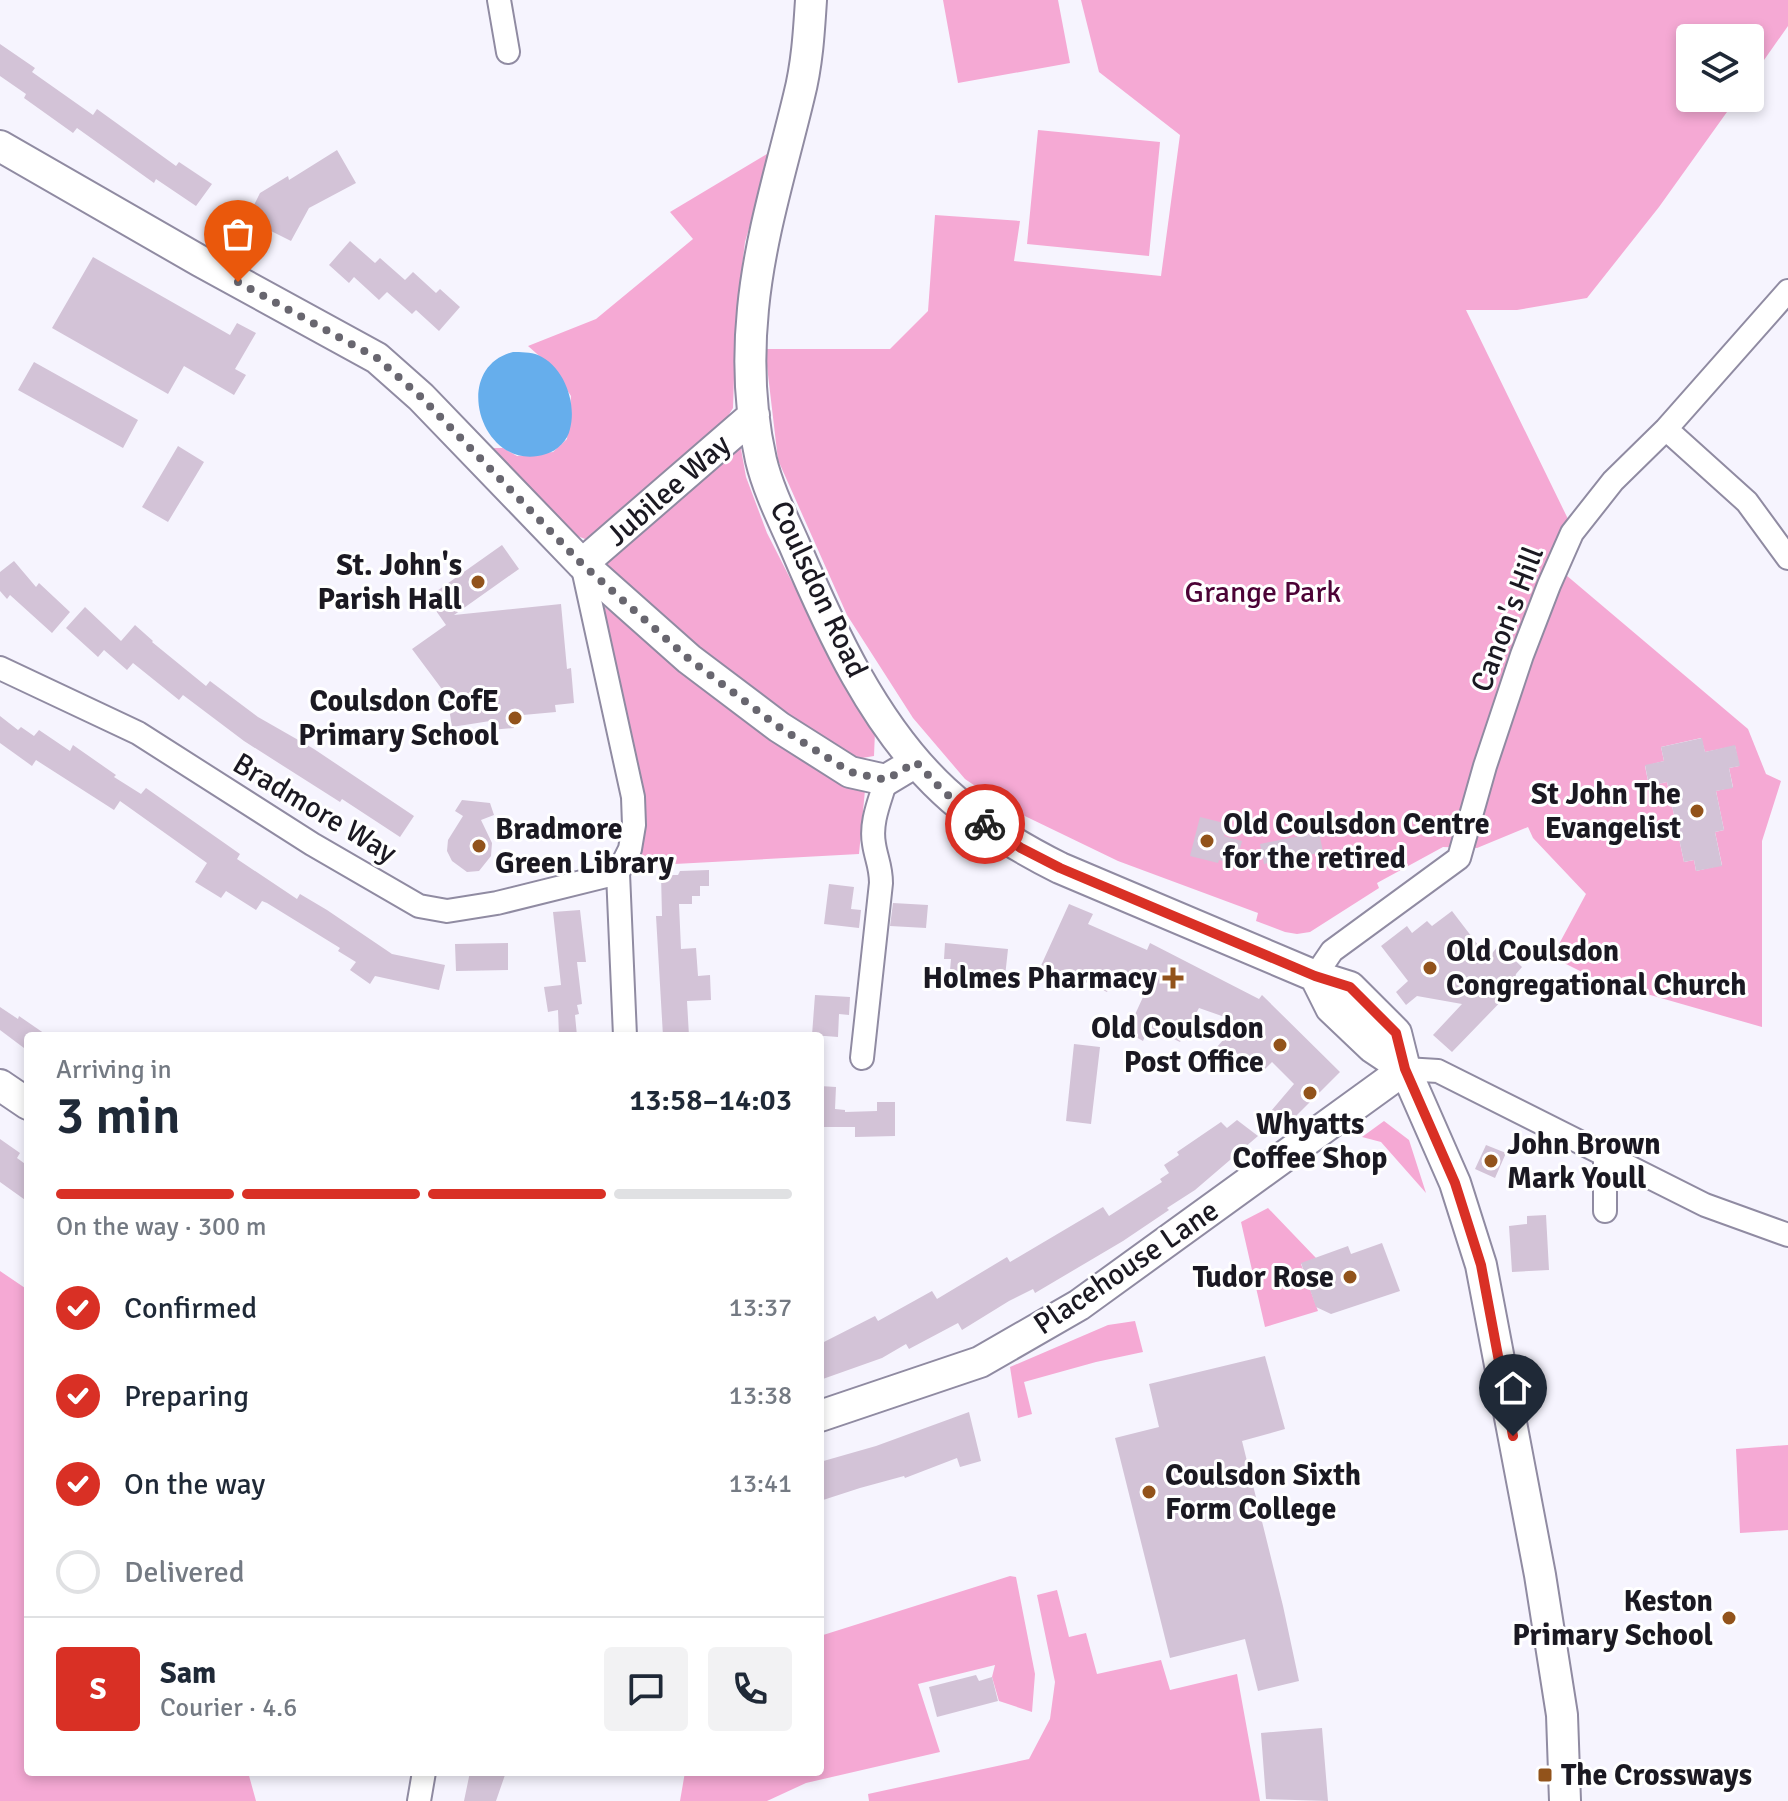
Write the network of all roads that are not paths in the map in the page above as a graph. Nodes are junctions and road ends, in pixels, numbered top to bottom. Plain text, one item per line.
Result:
1 (499, 0) edge
2 (811, 0) edge
3 (508, 52) dead end
4 (0, 146) edge
5 (1788, 291) edge
6 (754, 415) junction
7 (1666, 429) junction
8 (1788, 558) edge
9 (582, 564) junction
10 (0, 668) edge
11 (916, 762) junction
12 (886, 780) junction
13 (618, 873) junction
14 (1315, 976) junction
15 (625, 1032) edge
16 (862, 1058) dead end
17 (1405, 1069) junction
18 (0, 1085) edge
19 (24, 1101) edge
20 (1605, 1155) junction
21 (1605, 1211) dead end
22 (1788, 1235) edge
23 (824, 1415) edge
24 (423, 1776) edge
25 (419, 1801) edge
26 (1565, 1801) edge

1 - 3 street
2 - 6 main road, Coulsdon Road
4 - 9 main road
5 - 7 street, Canon's Hill
6 - 9 main road, Jubilee Way
6 - 11 main road, Coulsdon Road
7 - 8 street
7 - 14 street, Canon's Hill
9 - 12 main road
9 - 13 street
10 - 13 street, Bradmore Way
11 - 12 main road
11 - 14 main road, Coulsdon Road
12 - 16 street
13 - 15 street
14 - 17 main road, Coulsdon Road
17 - 20 street
17 - 23 main road, Placehouse Lane
17 - 26 main road, Coulsdon Road
18 - 19 main road
20 - 21 street
20 - 22 street
24 - 25 street

